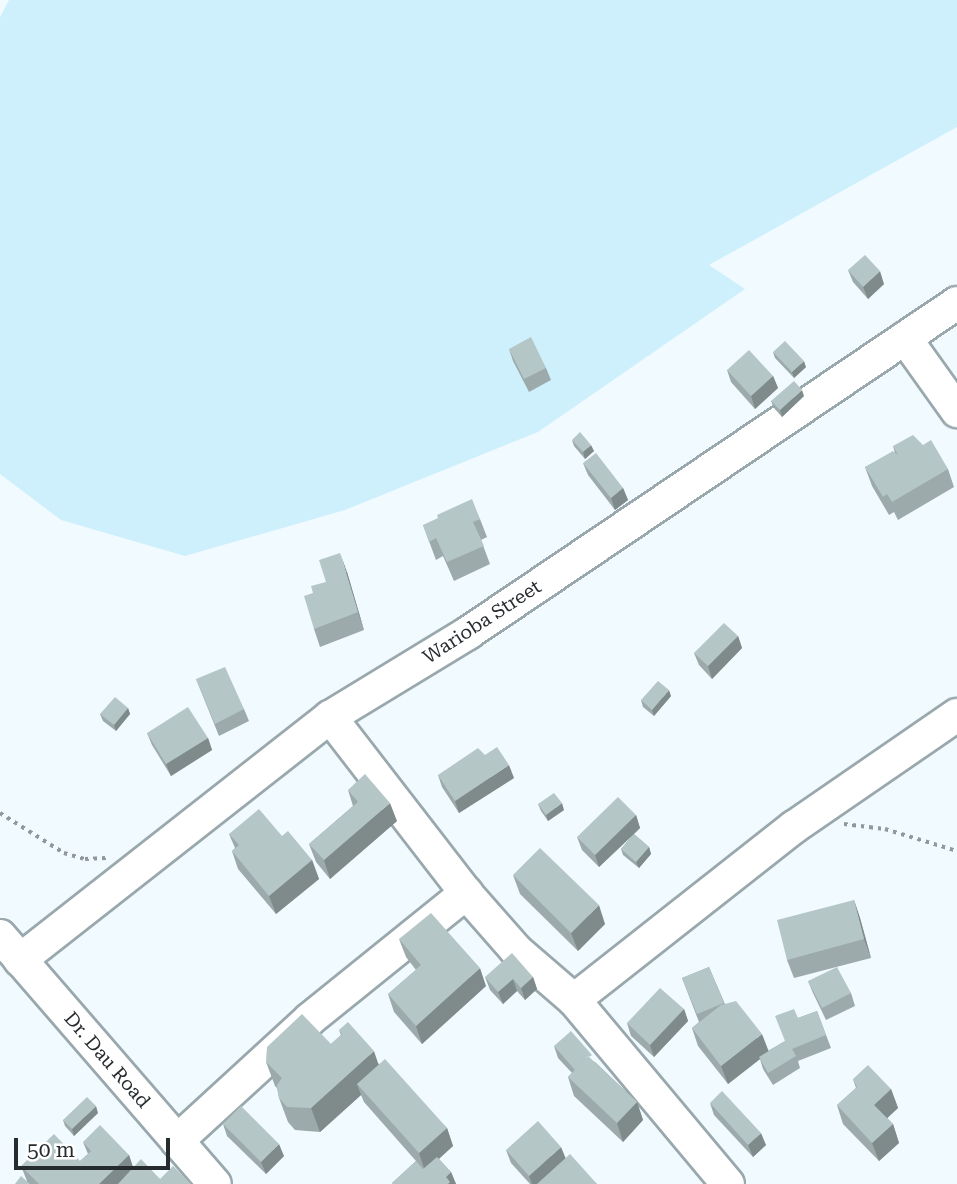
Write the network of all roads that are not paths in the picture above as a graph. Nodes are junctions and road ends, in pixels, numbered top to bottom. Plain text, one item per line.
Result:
1 (957, 303) edge
2 (905, 338) junction
3 (957, 411) edge
4 (957, 715) edge
5 (330, 717) junction
6 (466, 892) junction
7 (0, 936) edge
8 (20, 960) junction
9 (574, 1000) junction
10 (177, 1142) junction
11 (215, 1184) edge
12 (728, 1184) edge

1 - 2 street, Warioba Street
2 - 3 street
2 - 5 street, Warioba Street
4 - 9 street
5 - 6 street
5 - 8 street, Warioba Street
6 - 9 street
6 - 10 street
7 - 8 street, Dr. Dau Road
8 - 10 street, Dr. Dau Road
9 - 12 street
10 - 11 street, Dr. Dau Road

